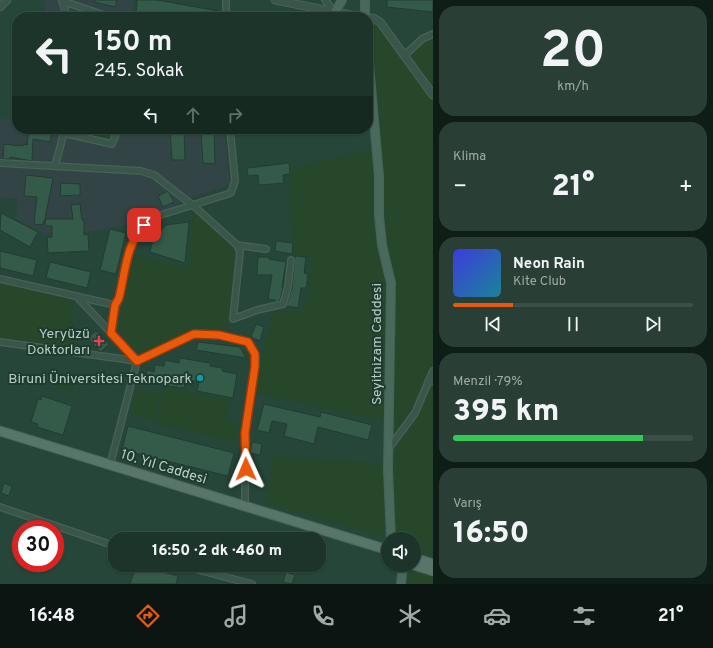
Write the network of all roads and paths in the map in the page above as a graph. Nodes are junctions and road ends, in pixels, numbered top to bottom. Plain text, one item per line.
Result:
1 (7, 0) edge
2 (62, 0) edge
3 (226, 0) edge
4 (275, 0) edge
5 (325, 0) edge
6 (342, 0) edge
7 (365, 0) edge
8 (0, 7) edge
9 (66, 12) edge
10 (96, 12) edge
11 (226, 12) edge
12 (335, 12) junction
13 (365, 12) edge
14 (373, 18) edge
15 (433, 34) edge
16 (404, 56) junction
17 (433, 95) edge
18 (373, 120) edge
19 (63, 134) edge
20 (75, 134) edge
21 (116, 134) edge
22 (230, 134) edge
23 (0, 163) edge
24 (55, 166) junction
25 (192, 205) junction
26 (236, 245) junction
27 (266, 249) dead end
28 (291, 260) dead end
29 (0, 279) edge
30 (76, 297) junction
31 (115, 305) junction
32 (111, 333) junction
33 (0, 342) edge
34 (137, 361) junction
35 (433, 371) edge
36 (431, 381) edge
37 (0, 431) edge
38 (0, 437) edge
39 (389, 448) junction
40 (110, 465) junction
41 (245, 506) junction
42 (0, 507) edge
43 (392, 532) edge
44 (108, 544) edge
45 (381, 548) edge
46 (381, 554) edge
47 (421, 560) edge
48 (433, 564) edge
49 (421, 567) edge
50 (433, 571) edge
51 (207, 572) edge
52 (402, 572) edge
53 (252, 584) edge
54 (401, 584) edge

1 - 8 street
2 - 9 street
2 - 10 street
3 - 11 street
4 - 12 street
5 - 12 street
6 - 12 main road
7 - 13 main road
14 - 16 street
15 - 16 street
16 - 17 street
18 - 39 main road, Seyitnizam Caddesi
19 - 24 street
20 - 21 street
22 - 25 street
23 - 24 street
24 - 25 street
25 - 26 street
25 - 31 street
26 - 27 street
26 - 28 street
29 - 30 street
30 - 31 street
30 - 32 street
31 - 32 street
32 - 34 street
33 - 34 street
34 - 40 street
34 - 41 street
35 - 36 street
36 - 39 street
37 - 40 main road, 10. Yıl Caddesi
38 - 46 main road, 10. Yıl Caddesi
39 - 43 main road, Seyitnizam Caddesi
40 - 41 main road, 10. Yıl Caddesi
41 - 45 main road, 10. Yıl Caddesi
42 - 44 street
47 - 48 main road
49 - 50 main road
51 - 53 street
52 - 54 main road

